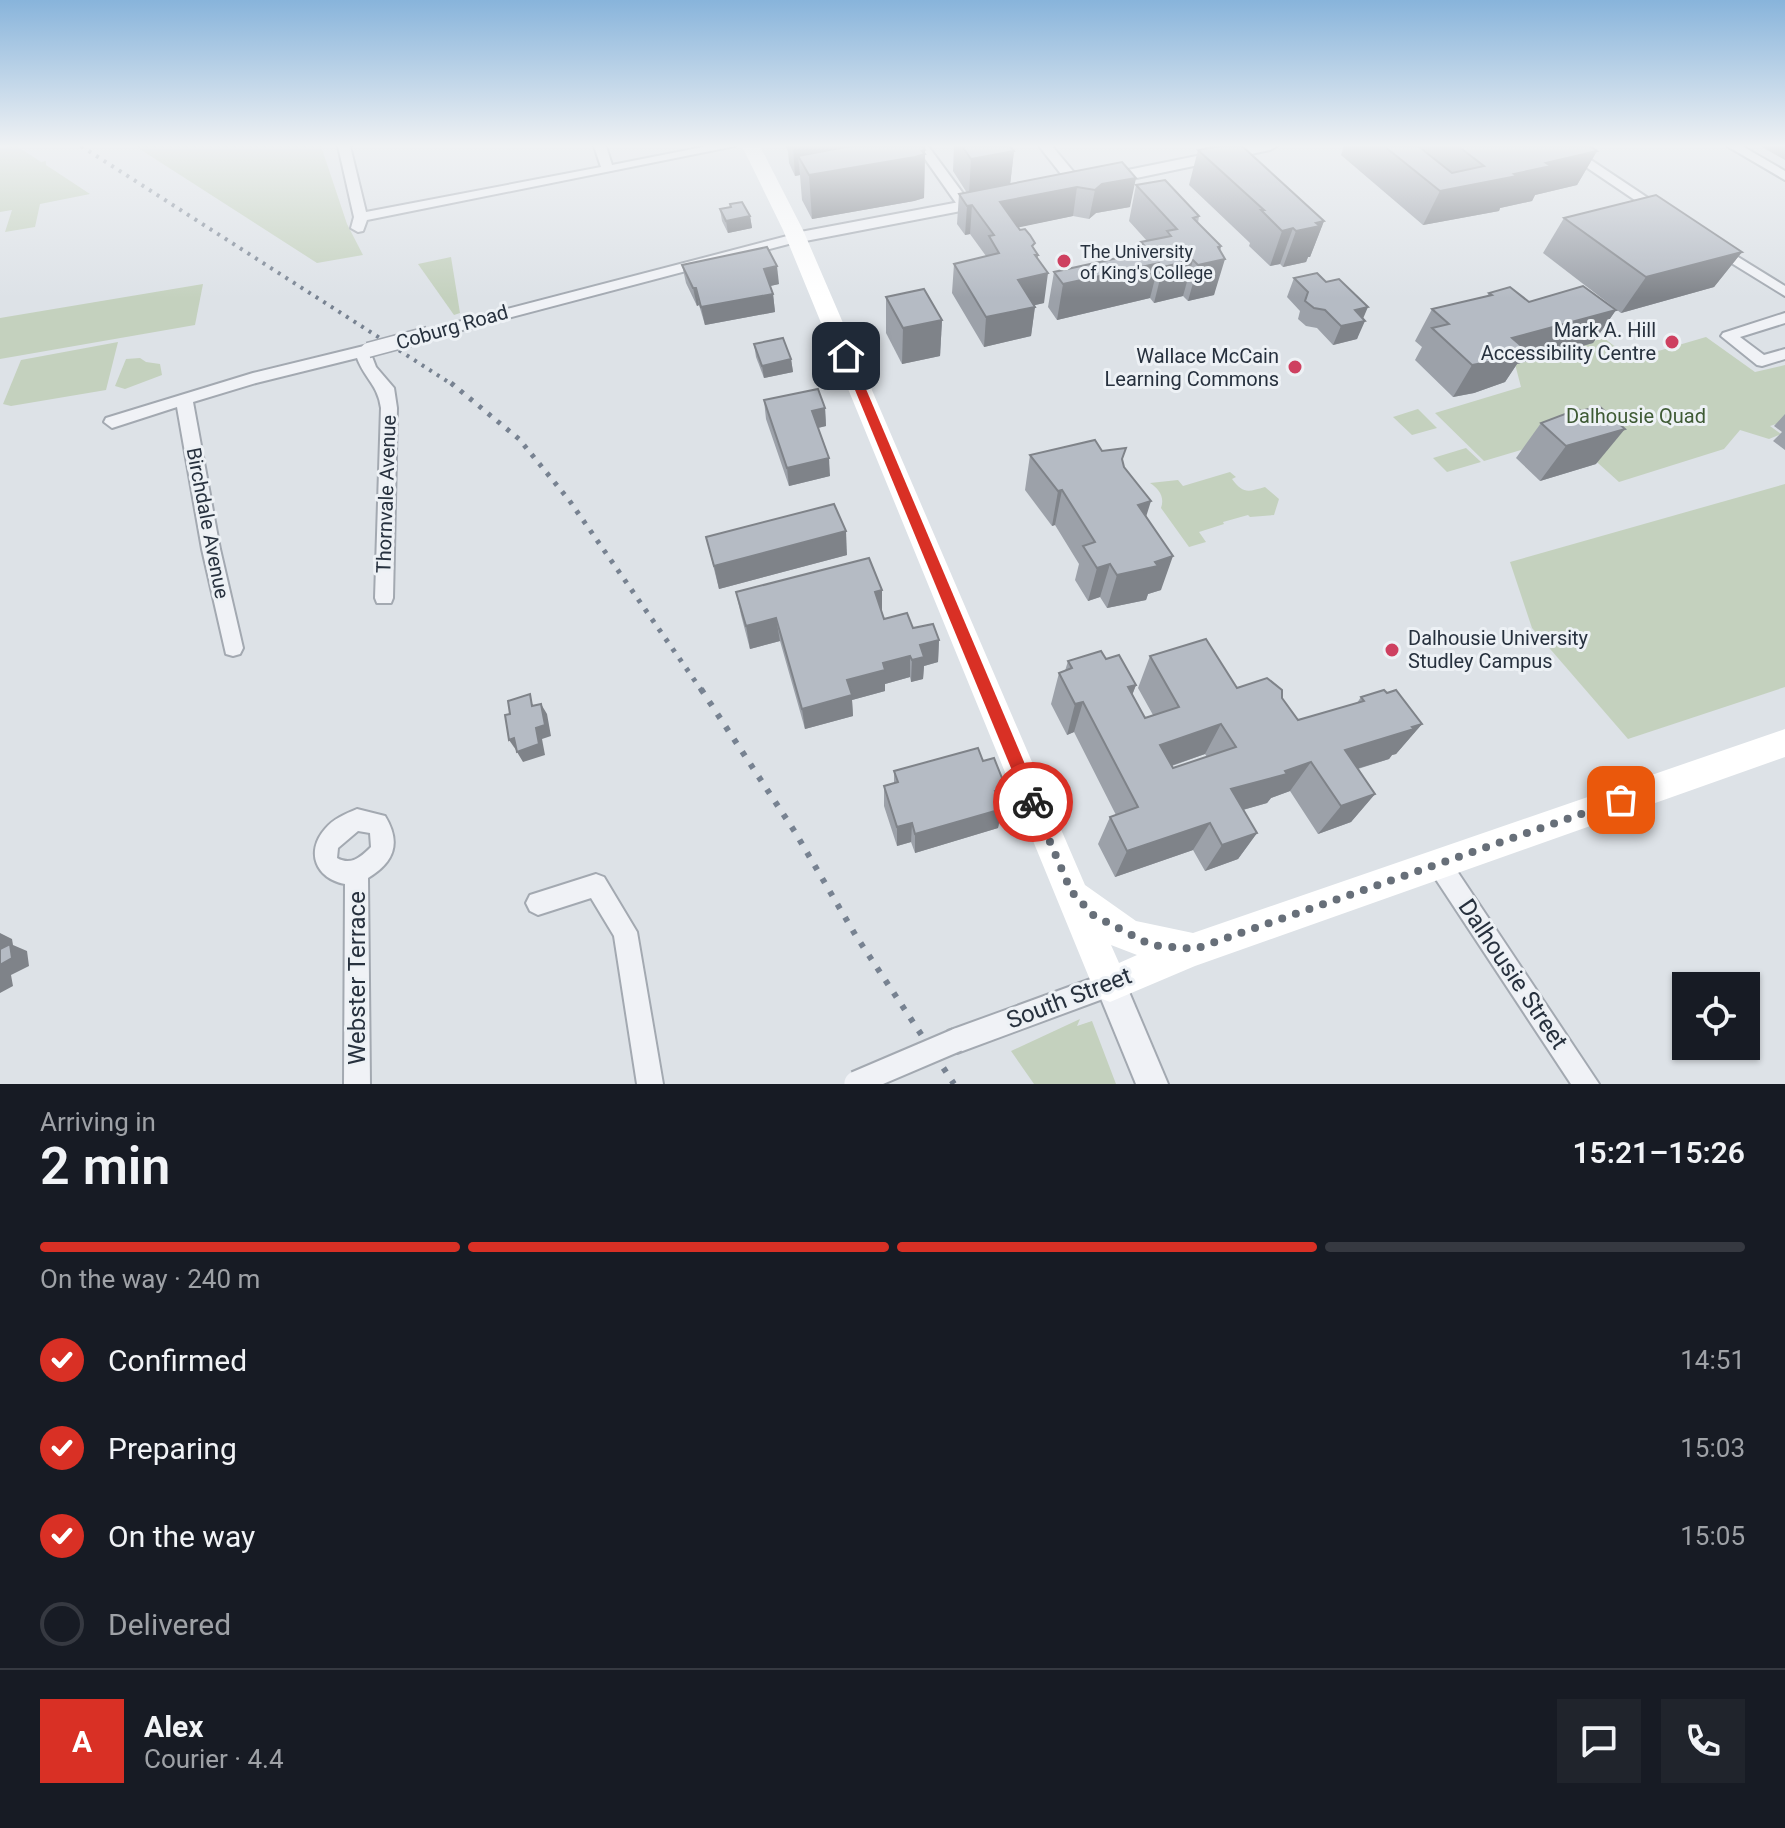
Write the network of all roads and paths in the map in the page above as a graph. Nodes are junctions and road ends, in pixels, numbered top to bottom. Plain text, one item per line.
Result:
1 (355, 197) edge
2 (481, 197) edge
3 (775, 197) edge
4 (958, 197) edge
5 (1638, 197) edge
6 (996, 200) edge
7 (966, 207) junction
8 (1675, 221) edge
9 (795, 238) junction
10 (1702, 238) edge
11 (1785, 292) edge
12 (1785, 318) edge
13 (365, 351) junction
14 (1785, 354) edge
15 (184, 399) junction
16 (112, 422) dead end
17 (384, 598) dead end
18 (233, 648) dead end
19 (1785, 743) edge
20 (1439, 864) junction
21 (357, 871) dead end
22 (1071, 891) junction
23 (538, 903) dead end
24 (1195, 949) junction
25 (1110, 984) junction
26 (357, 1084) edge
27 (650, 1084) edge
28 (854, 1084) edge
29 (1152, 1084) edge
30 (1586, 1084) edge

1 - 2 street
3 - 9 main road
4 - 7 street
5 - 8 street
6 - 7 street
7 - 9 street
9 - 13 street, Coburg Road, bridge
9 - 22 main road
10 - 11 street
12 - 14 street
13 - 15 street, Coburg Road
13 - 17 street, Thornvale Avenue
15 - 16 street, Coburg Road
15 - 18 street, Birchdale Avenue
19 - 20 main road, South Street
20 - 24 main road, South Street
20 - 30 street, Dalhousie Street
21 - 26 street, Webster Terrace
22 - 24 main road
22 - 25 main road
23 - 27 street
24 - 25 main road, South Street
25 - 28 street, South Street, bridge
25 - 29 street

